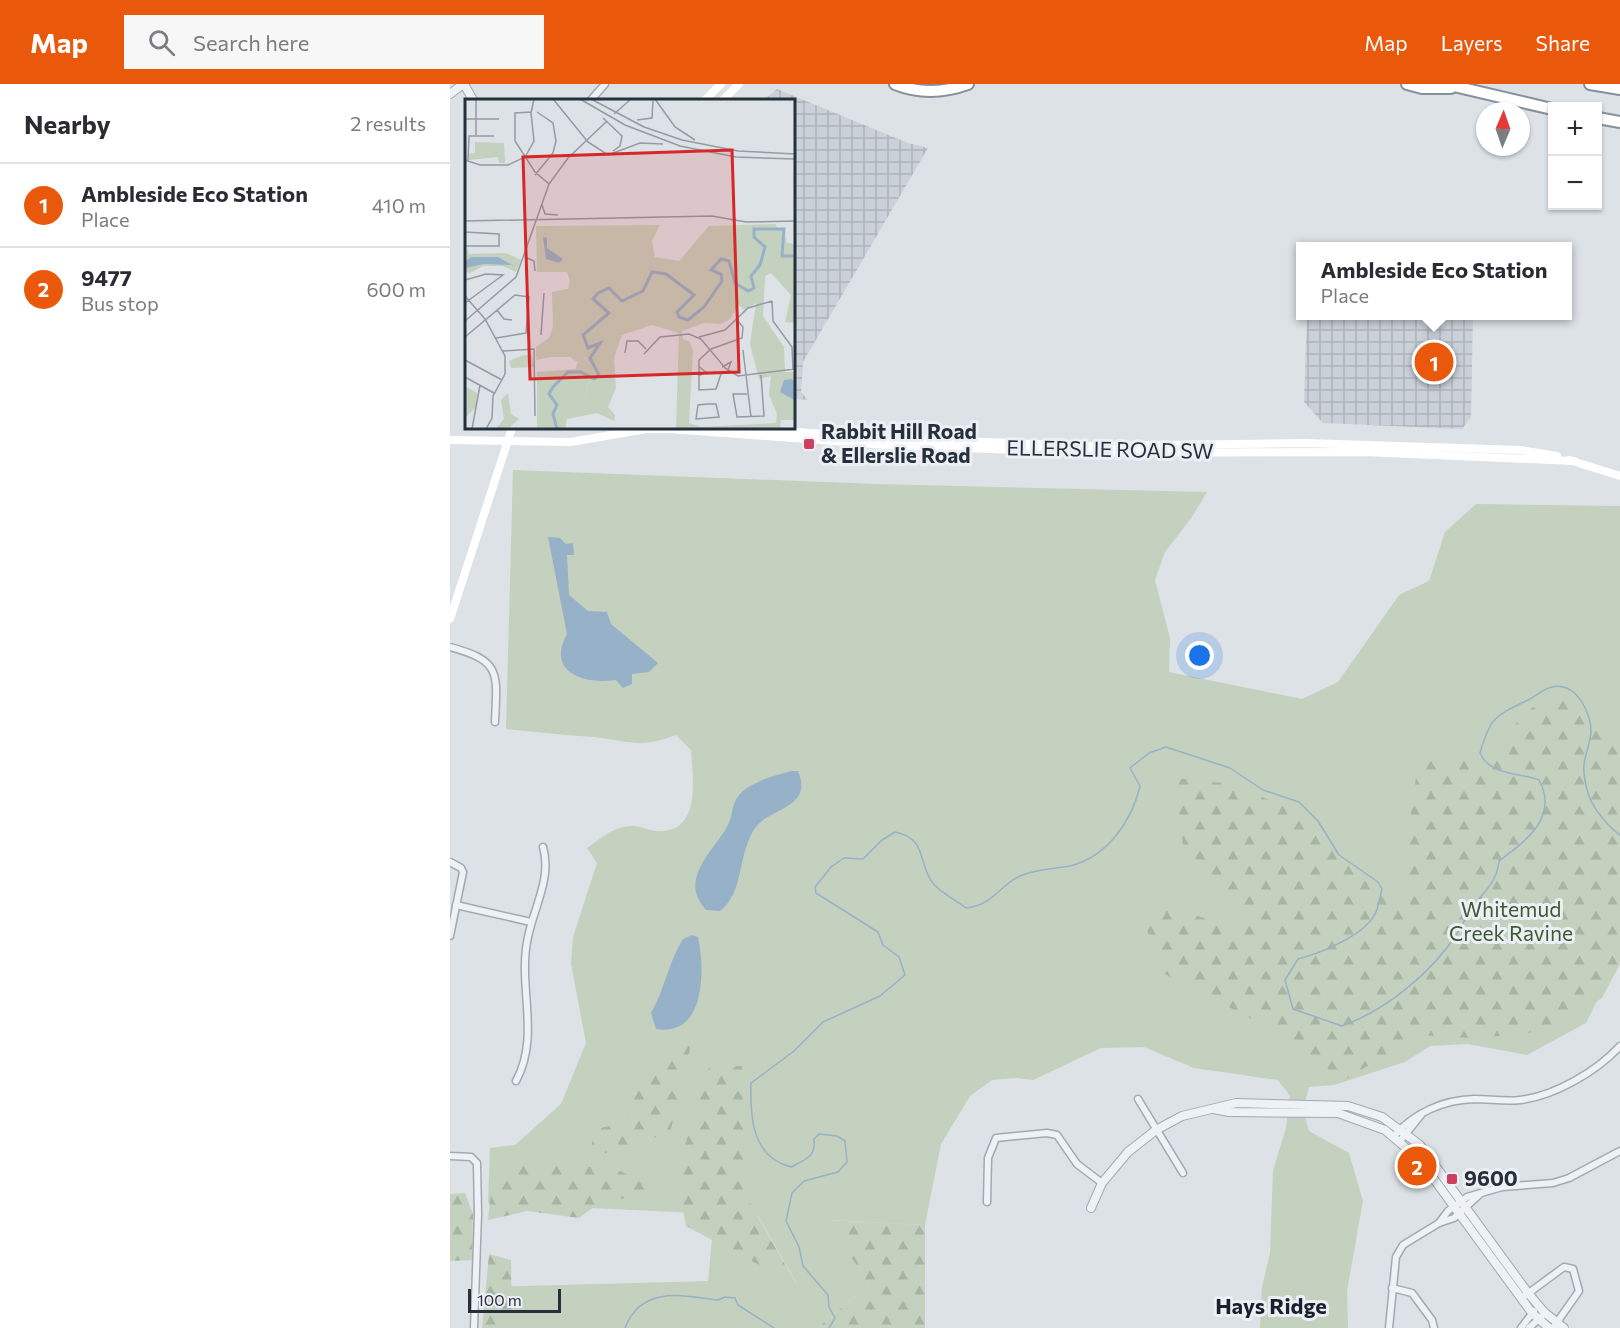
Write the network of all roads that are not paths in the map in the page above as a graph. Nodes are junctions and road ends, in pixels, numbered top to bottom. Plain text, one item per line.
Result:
1 (463, 84) edge
2 (605, 84) edge
3 (721, 84) edge
4 (740, 84) edge
5 (895, 84) edge
6 (968, 84) edge
7 (1407, 84) edge
8 (1445, 84) edge
9 (1590, 84) edge
10 (1462, 88) junction
11 (1620, 89) edge
12 (450, 94) edge
13 (592, 99) edge
14 (706, 99) edge
15 (724, 99) edge
16 (1548, 109) edge
17 (1602, 119) edge
18 (1620, 122) edge
19 (512, 429) edge
20 (642, 429) edge
21 (660, 429) edge
22 (754, 429) edge
23 (450, 440) edge
24 (507, 442) junction
25 (1574, 461) junction
26 (1620, 476) edge
27 (450, 619) edge
28 (450, 647) edge
29 (495, 722) dead end
30 (543, 847) dead end
31 (450, 862) edge
32 (456, 905) junction
33 (531, 922) junction
34 (450, 936) edge
35 (1620, 1046) edge
36 (516, 1082) dead end
37 (1138, 1099) dead end
38 (1211, 1108) junction
39 (1156, 1130) junction
40 (1404, 1131) junction
41 (1397, 1139) junction
42 (1620, 1151) edge
43 (450, 1156) edge
44 (1183, 1173) dead end
45 (1102, 1184) junction
46 (1480, 1194) junction
47 (1462, 1200) junction
48 (987, 1202) dead end
49 (1454, 1206) junction
50 (1467, 1208) junction
51 (1091, 1209) dead end
52 (1460, 1214) junction
53 (1439, 1223) junction
54 (1392, 1288) junction
55 (1525, 1295) junction
56 (1542, 1309) junction
57 (1532, 1313) junction
58 (1538, 1320) junction
59 (1556, 1327) edge
60 (474, 1328) edge
61 (1389, 1328) edge
62 (1434, 1328) edge
63 (1521, 1328) edge
64 (1530, 1328) edge

1 - 12 street
2 - 13 street
3 - 14 main road
4 - 15 main road
5 - 6 highway
7 - 10 highway
8 - 10 highway
9 - 11 highway
10 - 16 highway
17 - 18 highway
19 - 24 main road
20 - 24 main road, ELLERSLIE ROAD SW
21 - 25 main road, ELLERSLIE ROAD SW
22 - 25 main road, ELLERSLIE ROAD SW
23 - 24 main road, ELLERSLIE ROAD SW
24 - 27 main road
25 - 26 main road, ELLERSLIE ROAD SW
28 - 29 street
30 - 33 street
31 - 32 street
32 - 33 street
32 - 34 street
33 - 36 street
35 - 40 street
37 - 39 street
38 - 39 street
38 - 40 street
38 - 41 street
39 - 44 street
39 - 45 street
40 - 41 street
40 - 47 street
41 - 49 street
42 - 46 street
43 - 60 street
45 - 48 street
45 - 51 street
46 - 47 street
46 - 50 street
47 - 49 street
47 - 50 street
49 - 52 street
49 - 53 street
50 - 52 street
50 - 55 street
52 - 53 street
52 - 55 street
53 - 54 street
54 - 61 street
54 - 62 street
55 - 56 street
55 - 57 street
55 - 59 street
56 - 57 street
56 - 58 street
56 - 59 street
57 - 58 street
57 - 63 street
58 - 59 street
58 - 64 street

